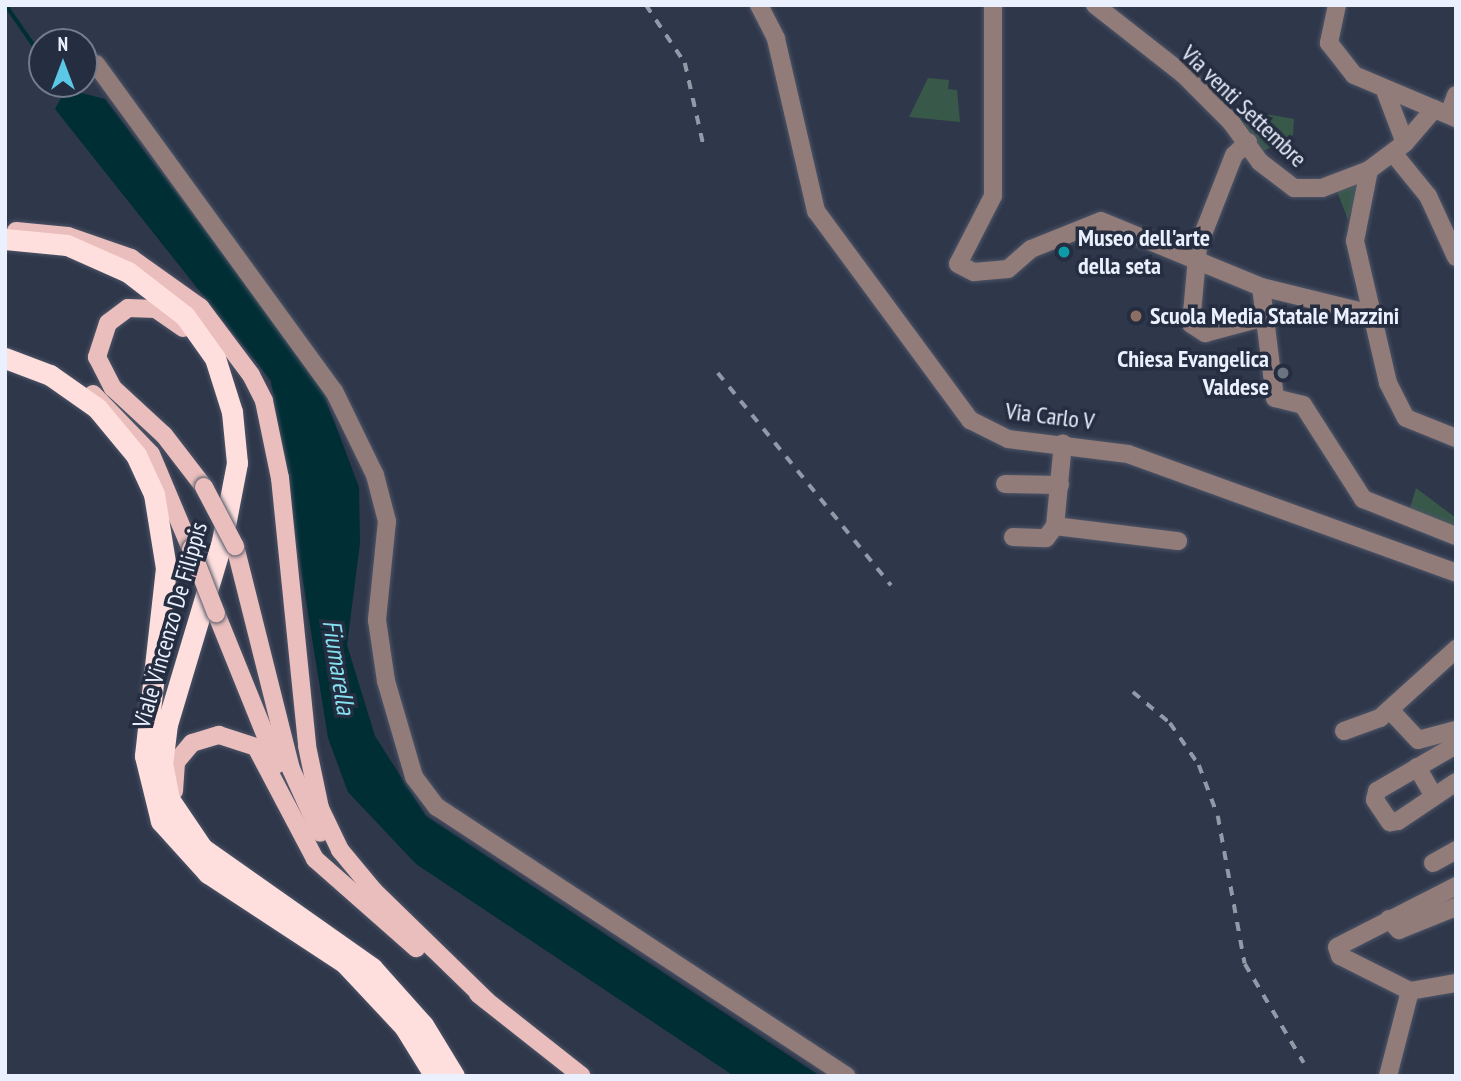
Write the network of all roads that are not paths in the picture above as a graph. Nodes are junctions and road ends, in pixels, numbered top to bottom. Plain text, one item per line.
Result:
1 (759, 5) edge
2 (993, 5) edge
3 (1096, 5) edge
4 (1338, 5) edge
5 (98, 67) edge
6 (1386, 93) junction
7 (1456, 95) edge
8 (1446, 114) edge
9 (1248, 142) junction
10 (1399, 148) junction
11 (1369, 170) junction
12 (5, 233) edge
13 (5, 239) edge
14 (1197, 257) junction
15 (1456, 257) edge
16 (1261, 287) junction
17 (1371, 314) junction
18 (1261, 318) junction
19 (5, 356) edge
20 (1456, 438) edge
21 (1063, 443) junction
22 (1005, 484) dead end
23 (1060, 485) junction
24 (1055, 526) junction
25 (1456, 536) edge
26 (1013, 537) dead end
27 (1178, 541) dead end
28 (1456, 573) edge
29 (1456, 649) edge
30 (1390, 710) junction
31 (1456, 730) edge
32 (1344, 731) dead end
33 (1456, 744) edge
34 (1417, 767) junction
35 (1456, 782) edge
36 (1434, 796) junction
37 (1456, 850) edge
38 (1433, 863) dead end
39 (213, 867) junction
40 (1456, 886) edge
41 (353, 897) junction
42 (1456, 907) edge
43 (1389, 919) junction
44 (415, 933) junction
45 (1456, 983) edge
46 (1410, 990) junction
47 (487, 1001) junction
48 (435, 1076) edge
49 (454, 1076) edge
50 (582, 1076) edge
51 (846, 1076) edge
52 (1388, 1076) edge

1 - 21 street, Via Carlo V
2 - 14 street
3 - 9 street, Via venti Settembre
4 - 6 street
5 - 51 street
6 - 8 street
6 - 10 street
7 - 8 street, Via venti Settembre
8 - 10 street, Via venti Settembre
9 - 11 street, Via venti Settembre
9 - 14 street
10 - 11 street, Via venti Settembre
10 - 15 street
11 - 17 street
12 - 44 main road
13 - 39 highway, Viale Vincenzo De Filippis
14 - 16 street
14 - 18 street
16 - 17 street
16 - 18 street
17 - 20 street
18 - 25 street
19 - 39 highway, Viale Vincenzo De Filippis
19 - 41 main road, bridge
21 - 23 street
21 - 28 street, Via Carlo V
22 - 23 street
23 - 24 street
24 - 26 street
24 - 27 street
29 - 30 street
30 - 31 street
30 - 32 street
33 - 34 street
34 - 36 street
34 - 36 street
35 - 36 street
37 - 38 street
39 - 41 main road
39 - 44 main road, bridge
39 - 48 highway, Viale Vincenzo De Filippis
39 - 49 highway, Viale Vincenzo De Filippis
40 - 43 street
41 - 47 main road
42 - 43 street
43 - 46 street
44 - 47 main road
45 - 46 street
46 - 52 street
47 - 50 main road

